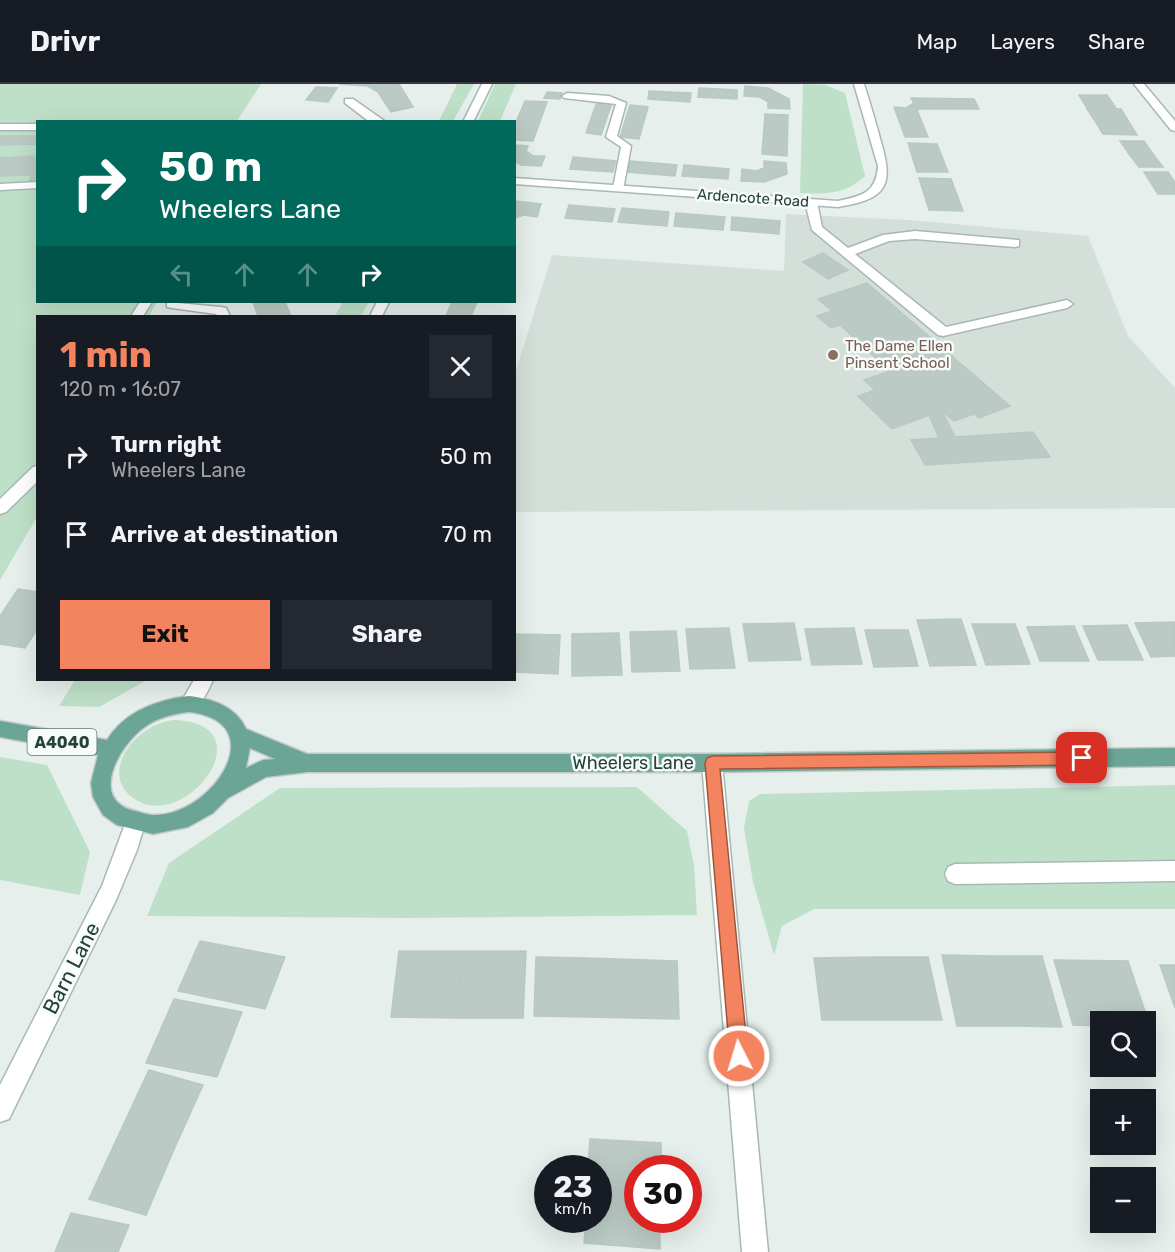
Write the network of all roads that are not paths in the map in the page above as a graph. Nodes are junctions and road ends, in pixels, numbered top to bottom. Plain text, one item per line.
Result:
1 (487, 84) edge
2 (859, 84) edge
3 (1139, 84) edge
4 (567, 96) dead end
5 (349, 101) dead end
6 (376, 120) edge
7 (469, 120) edge
8 (0, 127) edge
9 (36, 127) edge
10 (1175, 128) edge
11 (516, 181) edge
12 (36, 185) edge
13 (0, 187) edge
14 (619, 188) junction
15 (811, 202) junction
16 (1015, 243) dead end
17 (846, 253) junction
18 (172, 304) dead end
19 (1067, 304) dead end
20 (223, 315) edge
21 (36, 473) edge
22 (0, 508) edge
23 (203, 681) edge
24 (189, 704) junction
25 (0, 729) edge
26 (240, 735) junction
27 (110, 749) junction
28 (1175, 757) edge
29 (307, 763) junction
30 (712, 763) junction
31 (225, 790) junction
32 (135, 823) junction
33 (1175, 870) edge
34 (955, 874) dead end
35 (0, 1110) edge
36 (755, 1252) edge

1 - 7 street
2 - 15 street, Ardencote Road
3 - 10 street
4 - 14 street
5 - 6 street
8 - 9 street
11 - 14 street, Ardencote Road
12 - 13 street
14 - 15 street, Ardencote Road
15 - 17 street
16 - 17 street
17 - 19 street
18 - 20 street
21 - 22 street
23 - 24 street
24 - 26 main road
24 - 27 main road
25 - 27 main road, A4040
26 - 29 main road, Wheelers Lane
26 - 31 main road
27 - 32 main road
28 - 30 main road, Wheelers Lane
29 - 30 main road, Wheelers Lane
29 - 31 main road, Wheelers Lane
30 - 36 street
31 - 32 main road
32 - 35 street, Barn Lane
33 - 34 street

